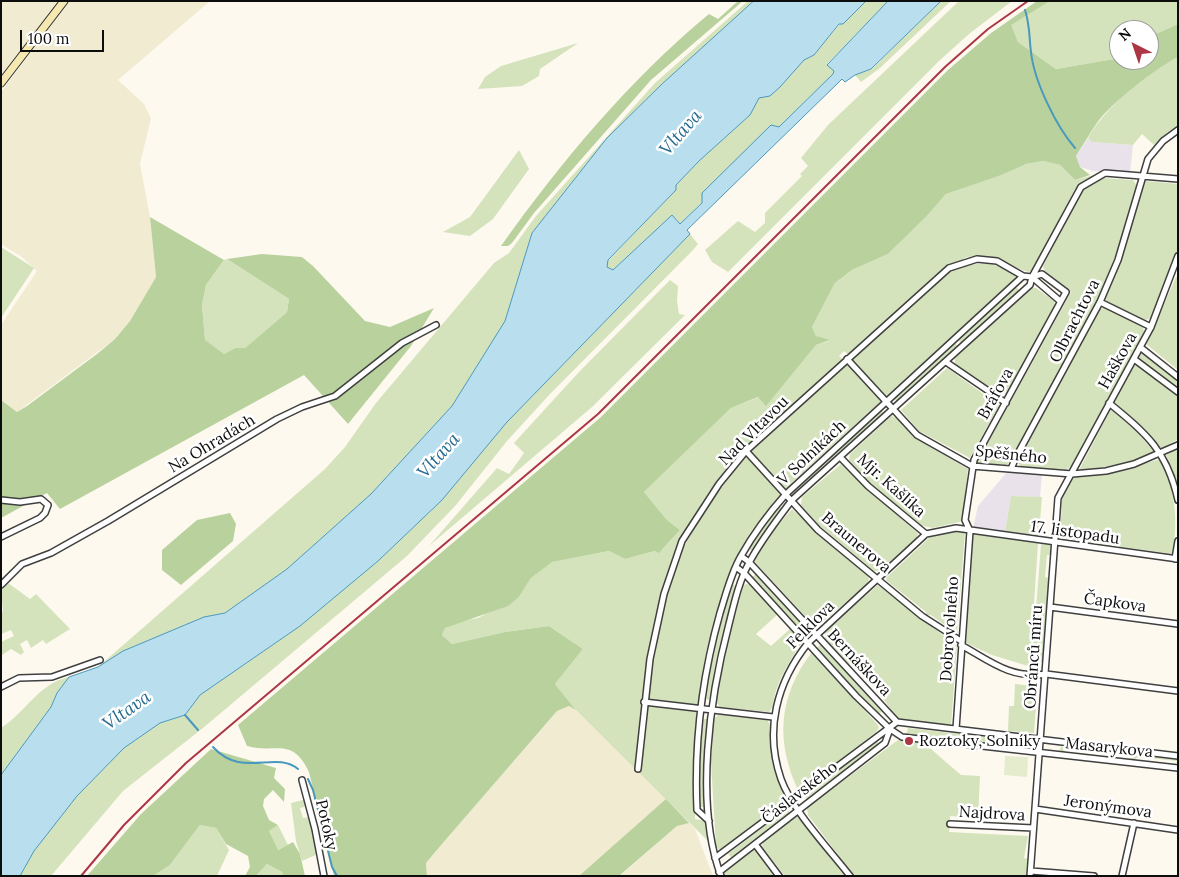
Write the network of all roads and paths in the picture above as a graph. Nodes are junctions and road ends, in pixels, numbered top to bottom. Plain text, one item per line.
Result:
1 (64, 1) edge
2 (1, 83) edge
3 (1178, 130) edge
4 (1142, 176) junction
5 (1178, 179) edge
6 (1178, 256) edge
7 (1176, 270) edge
8 (1023, 276) junction
9 (1032, 277) junction
10 (1060, 301) junction
11 (1100, 302) junction
12 (436, 324) dead end
13 (1151, 327) junction
14 (1140, 347) junction
15 (847, 359) junction
16 (1134, 359) junction
17 (946, 362) junction
18 (1178, 377) edge
19 (1178, 392) edge
20 (887, 402) junction
21 (1006, 403) junction
22 (1109, 403) junction
23 (894, 410) junction
24 (1178, 445) edge
25 (746, 451) junction
26 (1161, 453) junction
27 (840, 457) junction
28 (972, 466) junction
29 (1011, 469) junction
30 (1072, 474) junction
31 (786, 494) junction
32 (1, 500) edge
33 (792, 500) junction
34 (1178, 500) edge
35 (970, 531) junction
36 (926, 534) junction
37 (1, 537) edge
38 (1178, 542) edge
39 (1055, 543) junction
40 (741, 556) junction
41 (1176, 559) edge
42 (749, 562) junction
43 (736, 568) junction
44 (744, 573) junction
45 (878, 578) junction
46 (1, 585) edge
47 (1050, 607) junction
48 (1178, 624) edge
49 (816, 635) junction
50 (808, 643) junction
51 (961, 643) junction
52 (100, 660) dead end
53 (1046, 674) junction
54 (1, 687) edge
55 (1178, 691) edge
56 (644, 702) junction
57 (701, 709) junction
58 (712, 710) junction
59 (773, 717) junction
60 (897, 722) junction
61 (956, 729) junction
62 (890, 730) junction
63 (1041, 739) junction
64 (1040, 753) junction
65 (1178, 756) edge
66 (1178, 768) edge
67 (638, 769) dead end
68 (302, 780) dead end
69 (792, 800) junction
70 (1035, 809) junction
71 (800, 810) junction
72 (710, 821) junction
73 (1134, 823) junction
74 (950, 824) dead end
75 (1033, 828) junction
76 (1178, 830) edge
77 (755, 844) junction
78 (715, 858) junction
79 (1030, 873) edge
80 (720, 874) edge
81 (1085, 875) edge
82 (324, 876) edge
83 (779, 876) edge
84 (850, 876) edge
85 (1094, 876) edge
86 (1122, 876) edge

1 - 2 street
3 - 4 street, Olbrachtova
4 - 5 street, V Solníkách
4 - 9 street, V Solníkách
4 - 11 street, Olbrachtova
6 - 7 street, Haškova
7 - 13 street, Haškova
8 - 9 street
8 - 15 street, Nad Vltavou
8 - 20 street, V Solníkách
9 - 10 street
9 - 10 street
9 - 17 street, V Solníkách
10 - 21 street, Bráfova
11 - 13 street
11 - 29 street, Olbrachtova
12 - 46 street, Na Ohradách
13 - 14 street, Haškova
14 - 16 street, Haškova
14 - 18 street
15 - 20 street, Spěšného
15 - 25 street, Nad Vltavou
16 - 19 street
16 - 22 street, Haškova
17 - 21 street
17 - 23 street, V Solníkách
20 - 23 street, Spěšného
20 - 31 street, V Solníkách
21 - 28 street, Bráfova
22 - 26 street
22 - 30 street, Haškova
23 - 27 street, V Solníkách
23 - 28 street, Spěšného
24 - 26 street, Spěšného
25 - 31 street, Braunerova
25 - 56 street, Nad Vltavou
26 - 30 street, Spěšného
26 - 34 street
27 - 33 street, V Solníkách
27 - 36 street, Mjr. Kašlíka
28 - 29 street, Spěšného
28 - 35 street, Bráfova
29 - 30 street, Spěšného
30 - 39 street, Obránců míru
31 - 33 street, Braunerova
31 - 40 street, V Solníkách
32 - 37 street
33 - 42 street, V Solníkách
33 - 45 street, Braunerova
35 - 36 street
35 - 39 street, 17. listopadu
35 - 51 street, Dobrovolného
36 - 45 street, Felklova
38 - 41 street
39 - 41 street, 17. listopadu
39 - 47 street, Obránců míru
40 - 42 street, Bernáškova
40 - 43 street, V Solníkách
42 - 44 street, V Solníkách
42 - 49 street, Bernáškova
43 - 44 street, Bernáškova
43 - 57 street, V Solníkách
44 - 50 street, Bernáškova
44 - 58 street, V Solníkách
45 - 49 street, Felklova
45 - 51 street, Braunerova
47 - 48 street, Čapkova
47 - 53 street, Obránců míru
49 - 50 street, Felklova
49 - 60 street, Bernáškova
50 - 59 street, Felklova
50 - 62 street, Bernáškova
51 - 53 street, Braunerova
51 - 61 street, Dobrovolného
52 - 54 street
53 - 55 street, Braunerova
53 - 63 street, Obránců míru
56 - 57 street
56 - 67 street, Nad Vltavou
57 - 58 street
57 - 72 street, V Solníkách
58 - 59 street
58 - 72 street, V Solníkách
59 - 69 street, Felklova
60 - 61 street, Masarykova
60 - 62 street, Čáslavského
61 - 63 street, Masarykova
62 - 64 street, Masarykova
62 - 69 street, Čáslavského
62 - 71 street, Čáslavského
63 - 64 street, Obránců míru
63 - 65 street, Masarykova
64 - 66 street, Masarykova
64 - 70 street, Obránců míru
68 - 82 street, Potoky
69 - 71 street, Felklova
69 - 78 street, Čáslavského
70 - 73 street, Jeronýmova
70 - 75 street, Obránců míru
71 - 77 street, Čáslavského
71 - 84 street, Felklova
72 - 78 street, V Solníkách
73 - 76 street, Jeronýmova
73 - 86 street
74 - 75 street, Najdrova
75 - 79 street, Obránců míru
77 - 80 street, Čáslavského
77 - 83 street
78 - 80 street, V Solníkách
79 - 81 street
81 - 85 street

